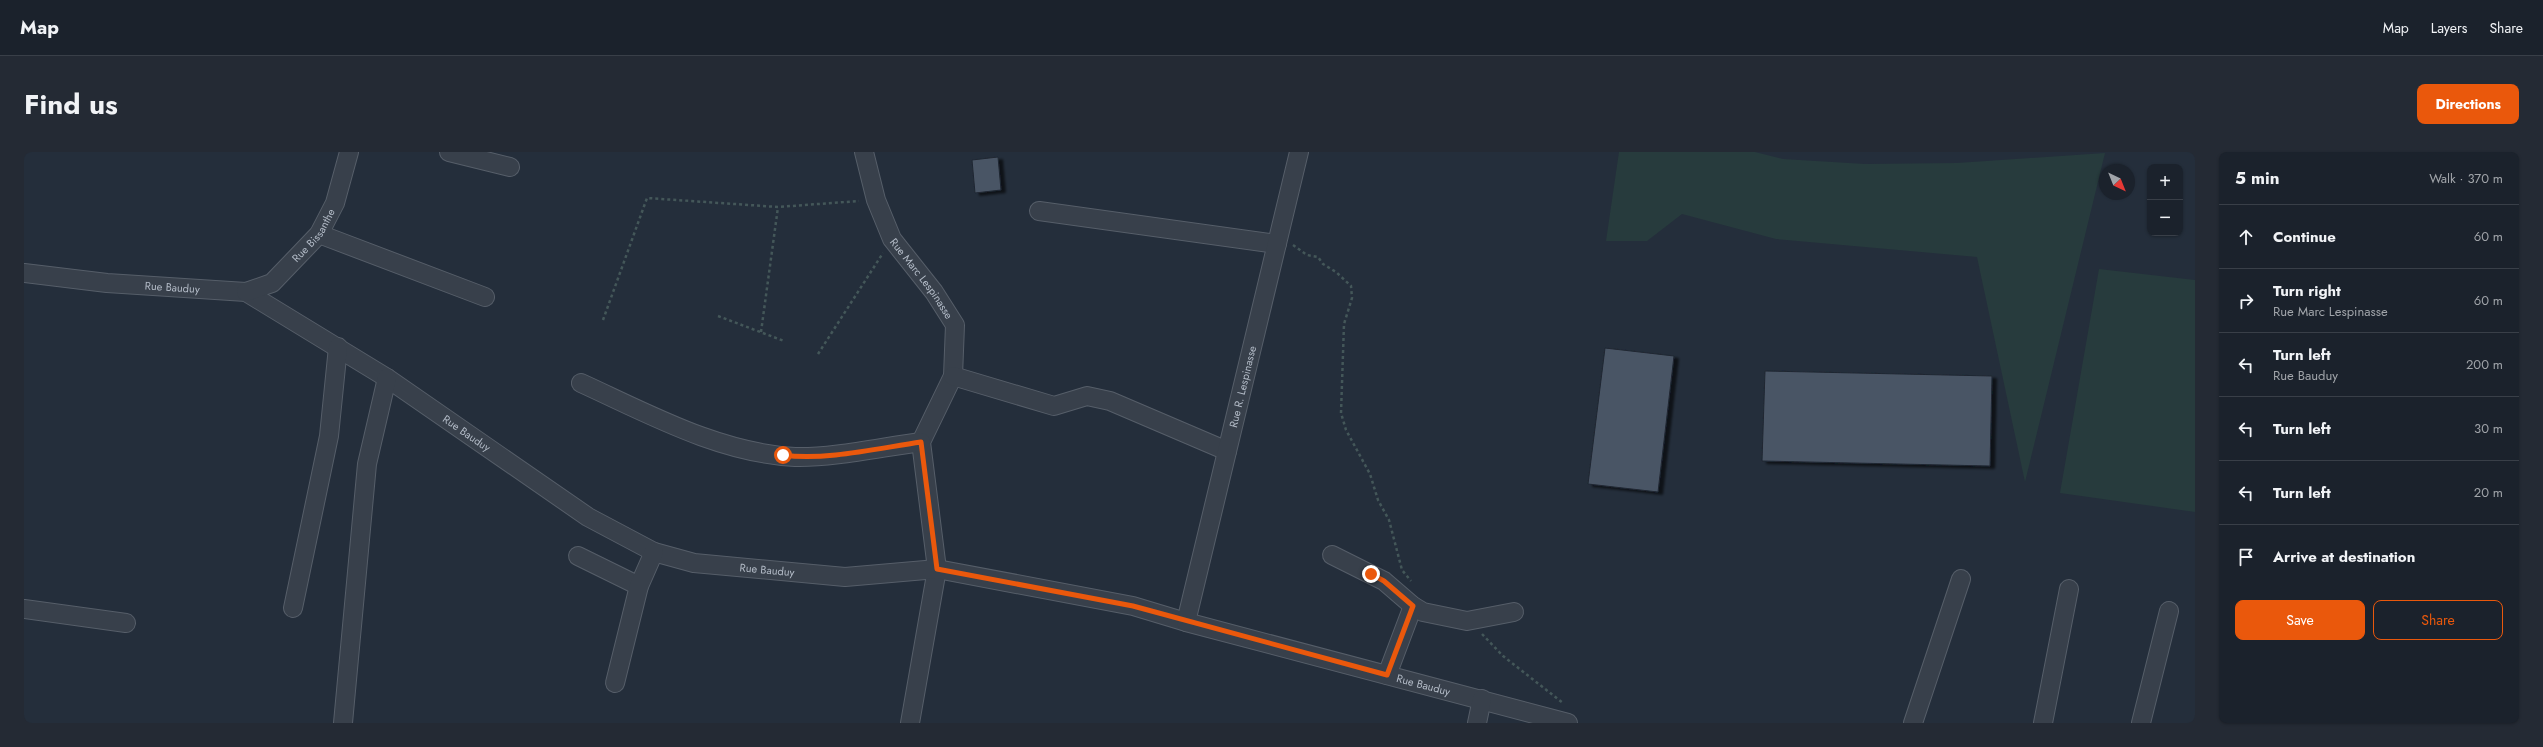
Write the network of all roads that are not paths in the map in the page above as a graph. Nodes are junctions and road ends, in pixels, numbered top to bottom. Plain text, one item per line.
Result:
1 (349, 152) edge
2 (449, 152) edge
3 (864, 152) edge
4 (1299, 152) edge
5 (510, 167) dead end
6 (1039, 211) dead end
7 (319, 234) junction
8 (1277, 241) junction
9 (24, 274) edge
10 (246, 292) junction
11 (485, 296) dead end
12 (338, 348) junction
13 (952, 376) junction
14 (386, 378) junction
15 (581, 383) dead end
16 (921, 442) junction
17 (1227, 452) junction
18 (654, 552) junction
19 (1332, 555) dead end
20 (578, 556) dead end
21 (937, 569) junction
22 (1961, 579) dead end
23 (639, 586) junction
24 (2069, 589) dead end
25 (1413, 606) junction
26 (293, 608) dead end
27 (24, 609) edge
28 (2169, 611) dead end
29 (1514, 612) dead end
30 (126, 622) dead end
31 (1186, 622) junction
32 (1387, 675) junction
33 (615, 683) dead end
34 (1482, 699) junction
35 (343, 723) edge
36 (910, 723) edge
37 (1477, 723) edge
38 (1568, 723) edge
39 (1913, 723) edge
40 (2043, 723) edge
41 (2141, 723) edge

1 - 7 street, Rue Bissanthe
2 - 5 street
3 - 13 street, Rue Marc Lespinasse
4 - 8 street, Rue R. Lespinasse
6 - 8 street
7 - 10 street, Rue Bissanthe
7 - 11 street
8 - 17 street, Rue R. Lespinasse
9 - 10 street, Rue Bauduy
10 - 12 street, Rue Bauduy
12 - 14 street, Rue Bauduy
12 - 26 street
13 - 16 street, Rue Marc Lespinasse
13 - 17 street
14 - 18 street, Rue Bauduy
14 - 35 street
15 - 16 street
16 - 21 street
17 - 31 street, Rue R. Lespinasse
18 - 21 street, Rue Bauduy
18 - 23 street
19 - 25 street
20 - 23 street
21 - 31 street, Rue Bauduy
21 - 36 street
22 - 39 street
23 - 33 street
24 - 40 street
25 - 29 street
25 - 32 street
27 - 30 street
28 - 41 street
31 - 32 street, Rue Bauduy
32 - 34 street, Rue Bauduy
34 - 37 street
34 - 38 street, Rue Bauduy

